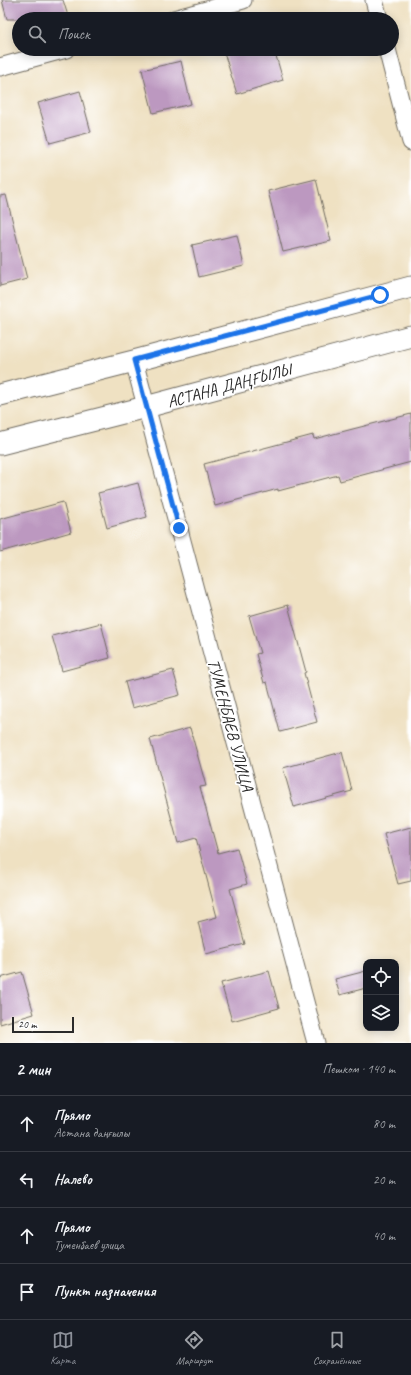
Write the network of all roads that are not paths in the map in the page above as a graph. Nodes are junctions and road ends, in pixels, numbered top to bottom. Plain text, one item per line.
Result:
1 (243, 0) edge
2 (374, 0) edge
3 (199, 12) edge
4 (377, 12) edge
5 (40, 56) edge
6 (389, 56) edge
7 (0, 67) edge
8 (411, 142) edge
9 (411, 287) edge
10 (411, 336) edge
11 (134, 360) junction
12 (0, 395) edge
13 (146, 407) junction
14 (0, 444) edge
15 (316, 1043) edge

1 - 3 street
2 - 4 street
5 - 7 street
6 - 8 street
9 - 11 street
10 - 13 street, АСТАНА ДАҢҒЫЛЫ
11 - 12 street
11 - 13 street, ТУМЕНБАЕВ УЛИЦА
13 - 14 street, АСТАНА ДАҢҒЫЛЫ
13 - 15 street, ТУМЕНБАЕВ УЛИЦА

